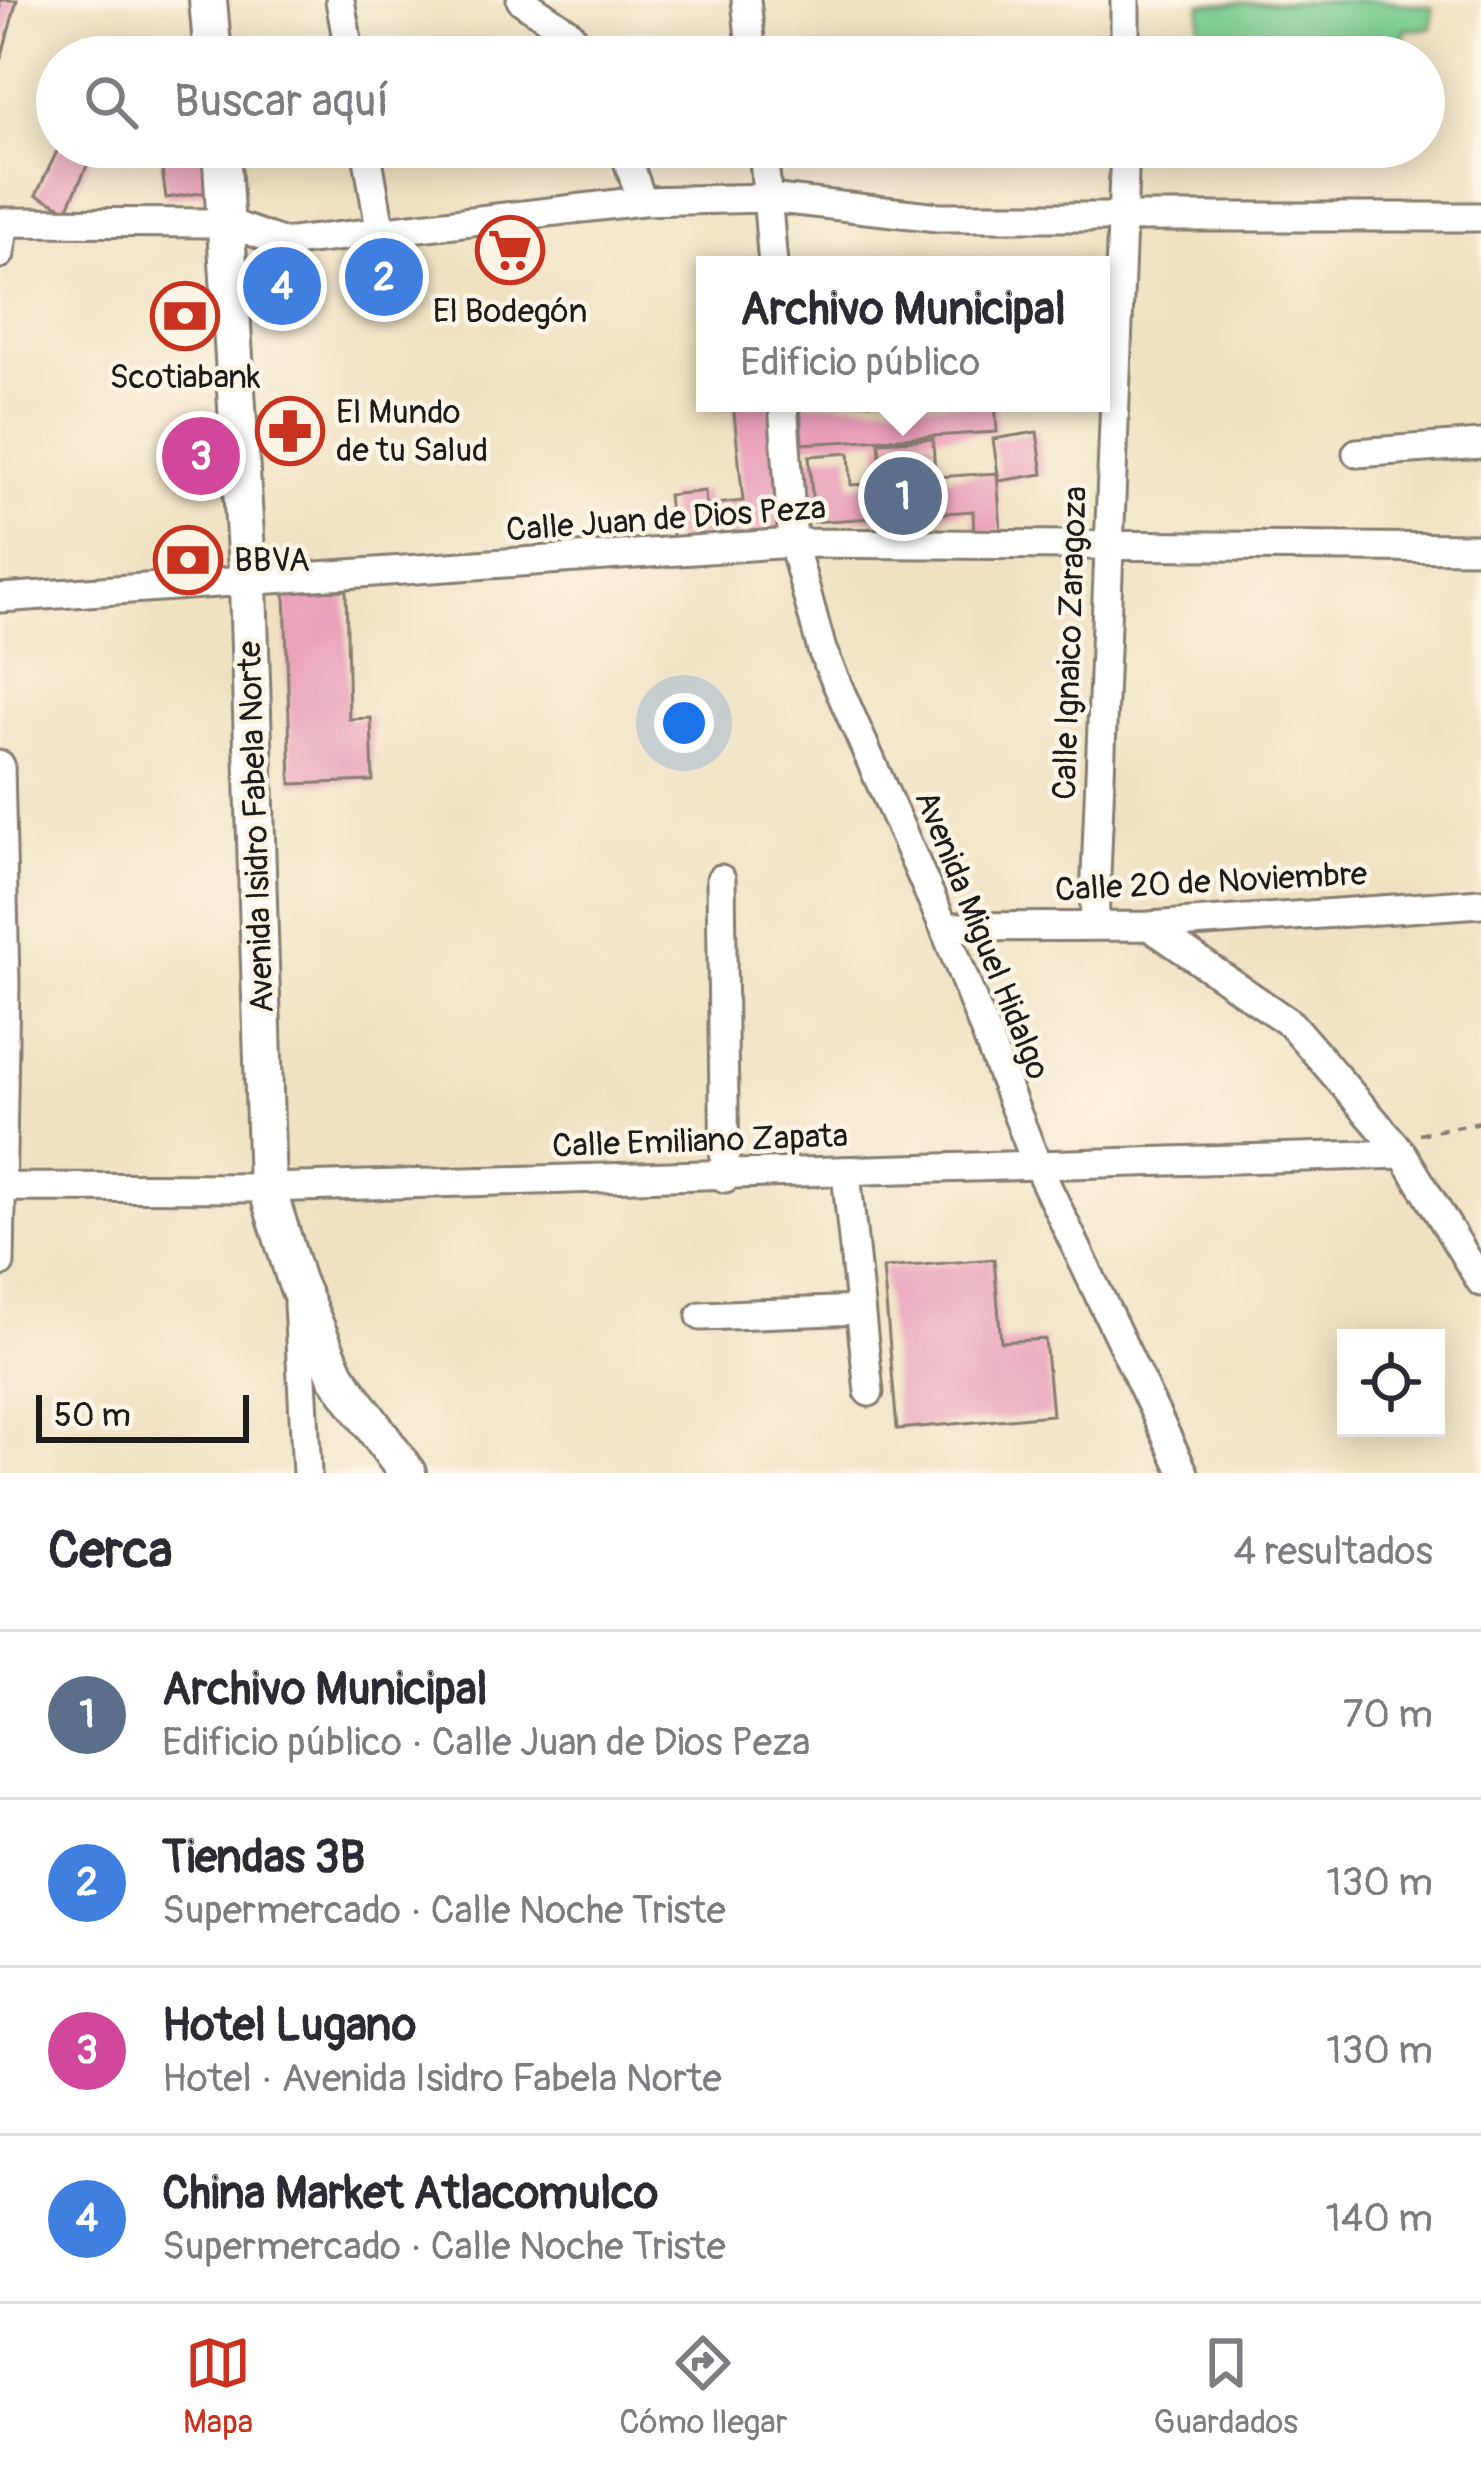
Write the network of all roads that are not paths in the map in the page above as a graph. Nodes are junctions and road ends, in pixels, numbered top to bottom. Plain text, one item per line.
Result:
1 (208, 0) edge
2 (340, 0) edge
3 (521, 0) edge
4 (746, 0) edge
5 (1125, 0) edge
6 (211, 36) edge
7 (346, 36) edge
8 (572, 36) edge
9 (750, 36) edge
10 (1125, 36) edge
11 (223, 168) edge
12 (370, 168) edge
13 (630, 168) edge
14 (765, 168) edge
15 (1125, 168) edge
16 (769, 198) junction
17 (642, 201) junction
18 (1125, 214) junction
19 (1481, 217) edge
20 (2, 222) edge
21 (227, 223) junction
22 (381, 234) junction
23 (0, 254) edge
24 (772, 256) edge
25 (784, 412) edge
26 (1481, 444) edge
27 (1357, 453) dead end
28 (1110, 542) junction
29 (793, 543) junction
30 (1481, 548) edge
31 (248, 585) junction
32 (0, 598) edge
33 (0, 765) edge
34 (721, 879) dead end
35 (1481, 903) edge
36 (1094, 926) junction
37 (1149, 926) junction
38 (944, 927) junction
39 (3, 984) edge
40 (1396, 1147) junction
41 (1037, 1166) junction
42 (846, 1172) junction
43 (724, 1178) junction
44 (1, 1187) edge
45 (268, 1188) junction
46 (0, 1263) edge
47 (296, 1281) junction
48 (1481, 1282) edge
49 (860, 1310) junction
50 (701, 1316) dead end
51 (869, 1392) dead end
52 (307, 1473) edge
53 (407, 1473) edge
54 (1184, 1473) edge

1 - 6 main road
2 - 7 street
3 - 8 street
4 - 9 street
5 - 10 street
11 - 21 main road, Avenida Isidro Fabela Norte
12 - 22 street
13 - 17 street
14 - 16 street
15 - 18 street, Calle Ignaico Zaragoza
16 - 17 street
16 - 18 street
16 - 24 street
17 - 22 street
18 - 19 street
18 - 28 street, Calle Ignaico Zaragoza
20 - 21 street
20 - 23 street
21 - 22 street
21 - 31 main road, Avenida Isidro Fabela Norte
25 - 29 street, Avenida Miguel Hidalgo
26 - 27 street
28 - 29 street, Calle Juan de Dios Peza
28 - 30 street, Calle Juan de Dios Peza
28 - 36 street, Calle Ignaico Zaragoza
29 - 31 street, Calle Juan de Dios Peza
29 - 38 street, Avenida Miguel Hidalgo
31 - 32 street, Calle Juan de Dios Peza
31 - 45 main road, Avenida Isidro Fabela Norte
33 - 39 street
34 - 43 street
35 - 37 street, Calle 20 de Noviembre
36 - 37 street, Calle 20 de Noviembre
36 - 38 street, Calle 20 de Noviembre
37 - 40 street
38 - 41 street, Avenida Miguel Hidalgo
39 - 44 street
40 - 41 street, Calle Emiliano Zapata
40 - 48 street
41 - 42 street, Calle Emiliano Zapata
41 - 54 street, Avenida Miguel Hidalgo
42 - 43 street, Calle Emiliano Zapata
42 - 49 street
43 - 45 street, Calle Emiliano Zapata
44 - 45 street, Calle Emiliano Zapata
44 - 46 street
45 - 47 main road, Avenida Isidro Fabela Norte
47 - 52 street
47 - 53 main road, Avenida Isidro Fabela Norte
49 - 50 street
49 - 51 street

